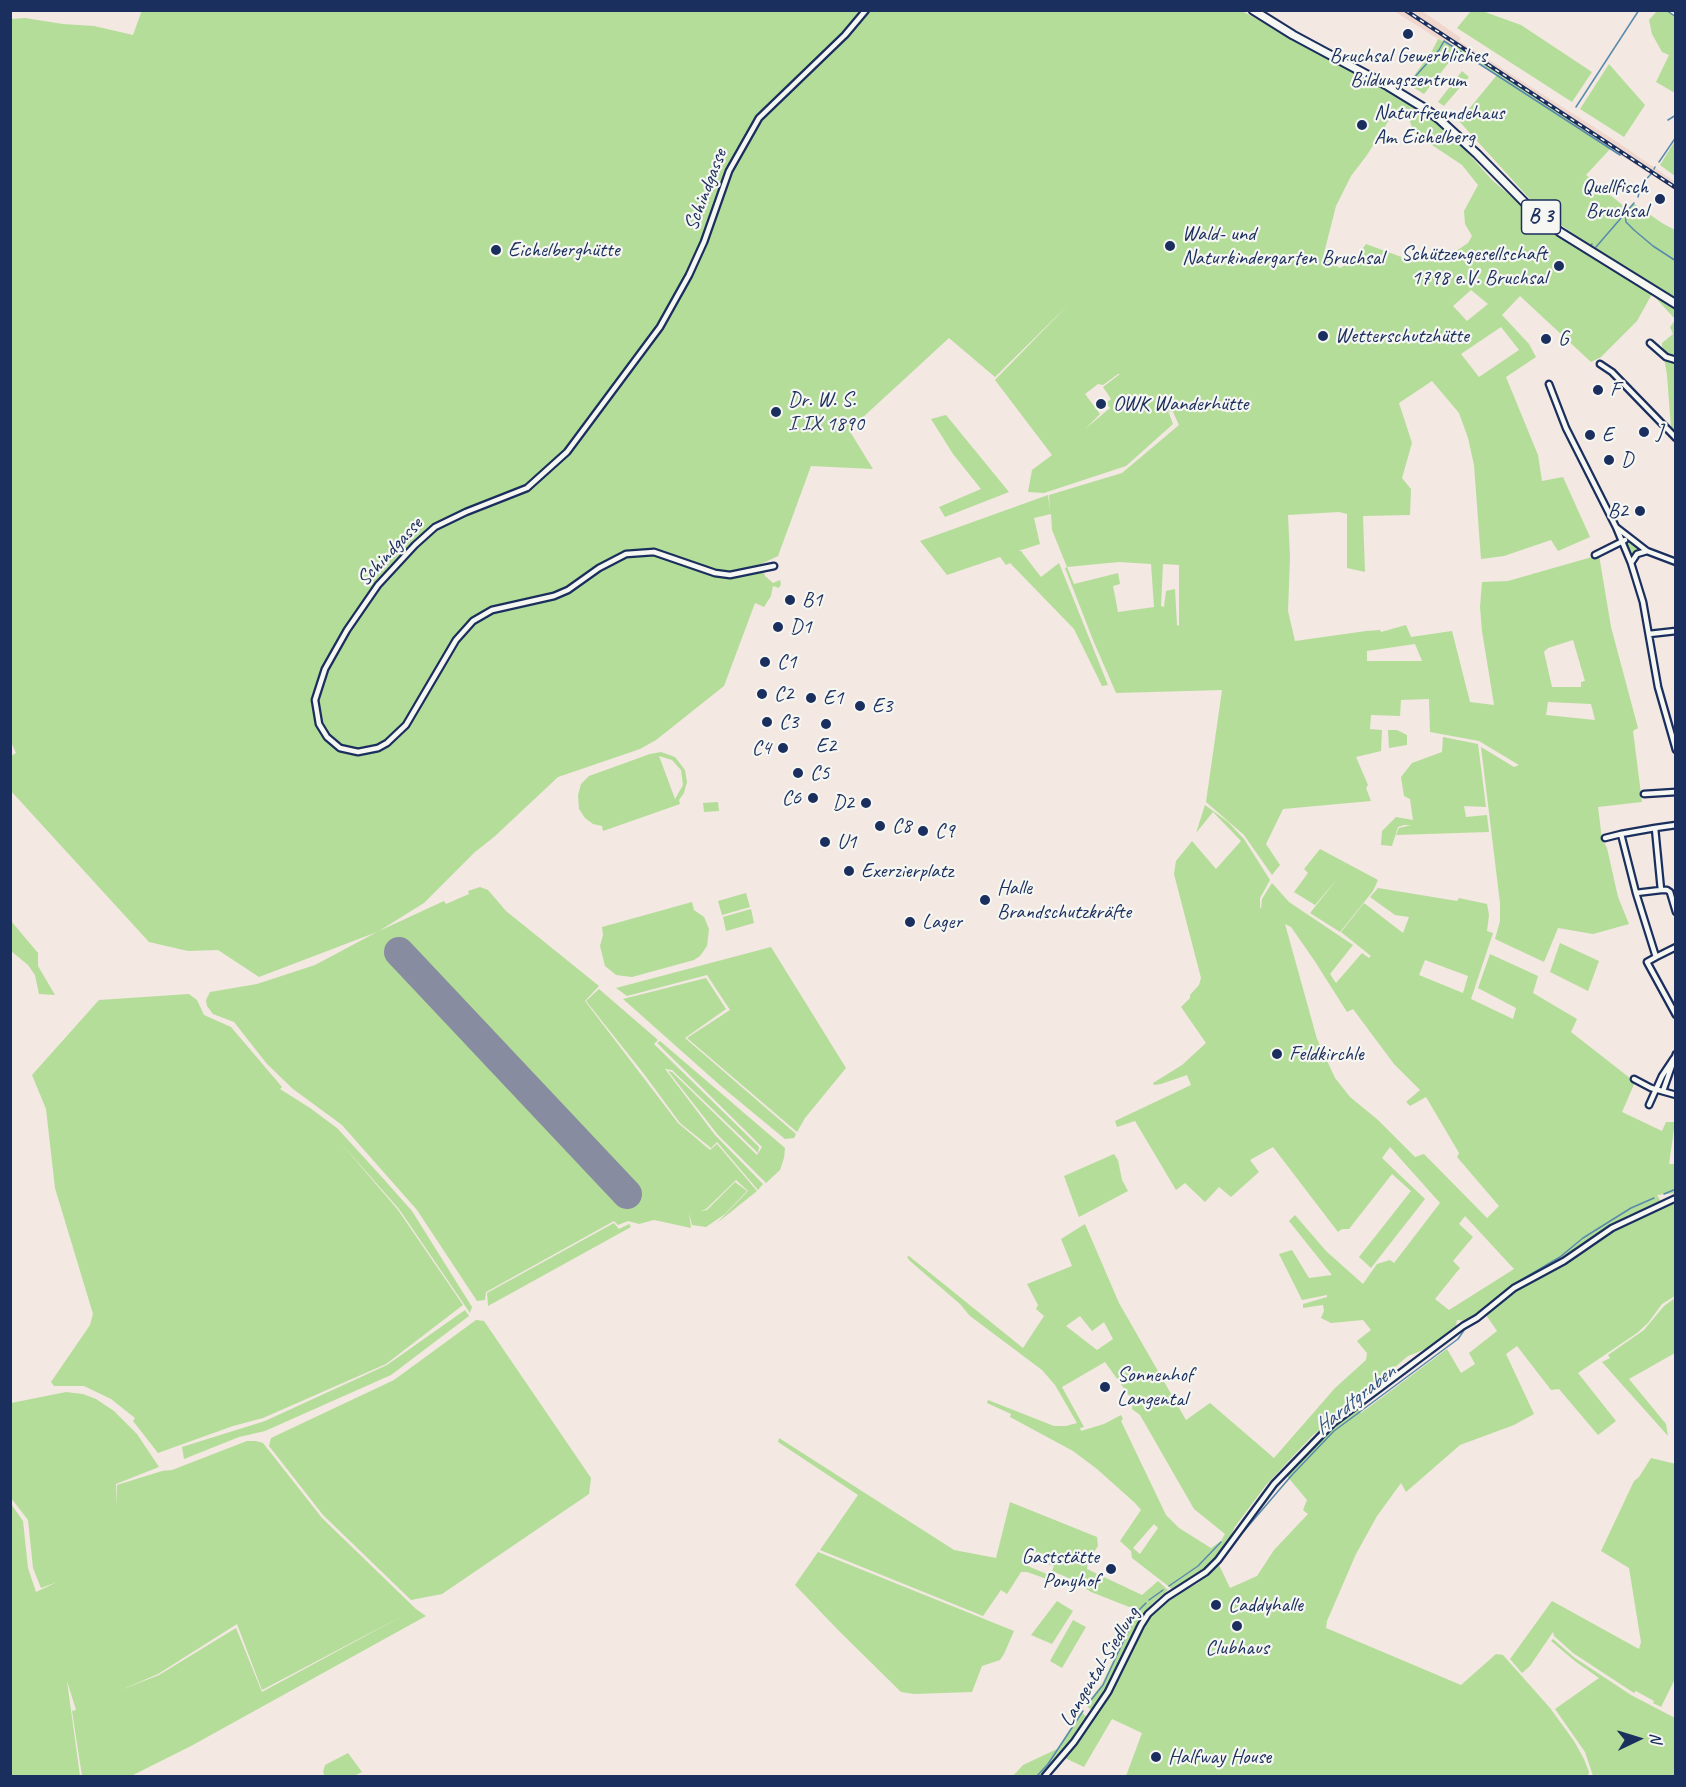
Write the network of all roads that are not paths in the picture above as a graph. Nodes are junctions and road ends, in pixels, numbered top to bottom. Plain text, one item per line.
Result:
1 (867, 10) edge
2 (1253, 10) edge
3 (1676, 304) edge
4 (1650, 343) dead end
5 (1674, 360) edge
6 (1599, 364) dead end
7 (1549, 384) dead end
8 (1676, 438) edge
9 (1617, 526) junction
10 (1630, 537) junction
11 (1623, 540) junction
12 (1647, 551) junction
13 (1595, 555) dead end
14 (1676, 562) edge
15 (1631, 563) junction
16 (774, 566) dead end
17 (1676, 631) edge
18 (1649, 634) junction
19 (1676, 720) edge
20 (1668, 723) junction
21 (1676, 750) edge
22 (1676, 792) edge
23 (1644, 794) dead end
24 (1676, 825) edge
25 (1655, 828) junction
26 (1621, 834) junction
27 (1605, 838) dead end
28 (1661, 890) junction
29 (1636, 892) junction
30 (1676, 912) edge
31 (1675, 949) edge
32 (1656, 957) junction
33 (1676, 1015) edge
34 (1675, 1056) edge
35 (1634, 1079) dead end
36 (1656, 1089) junction
37 (1663, 1091) junction
38 (1676, 1095) edge
39 (1649, 1106) dead end
40 (1676, 1198) edge
41 (1046, 1776) edge

1 - 16 street, Schindgasse
2 - 3 main road, B 3
4 - 5 street
6 - 8 street
7 - 9 street
9 - 10 street
9 - 11 street
10 - 11 street
10 - 12 street
11 - 13 street
11 - 15 street
12 - 14 street
12 - 15 street
15 - 18 street
17 - 18 street
18 - 20 street
19 - 20 street
20 - 21 street
22 - 23 street
24 - 25 street
25 - 26 street
25 - 28 street
26 - 27 street
26 - 29 street
28 - 29 street
28 - 30 street
29 - 32 street
31 - 32 street
32 - 33 street
34 - 36 street
34 - 37 street
35 - 36 street
36 - 37 street
36 - 39 street
37 - 38 street
40 - 41 street, Langental-Siedlung

